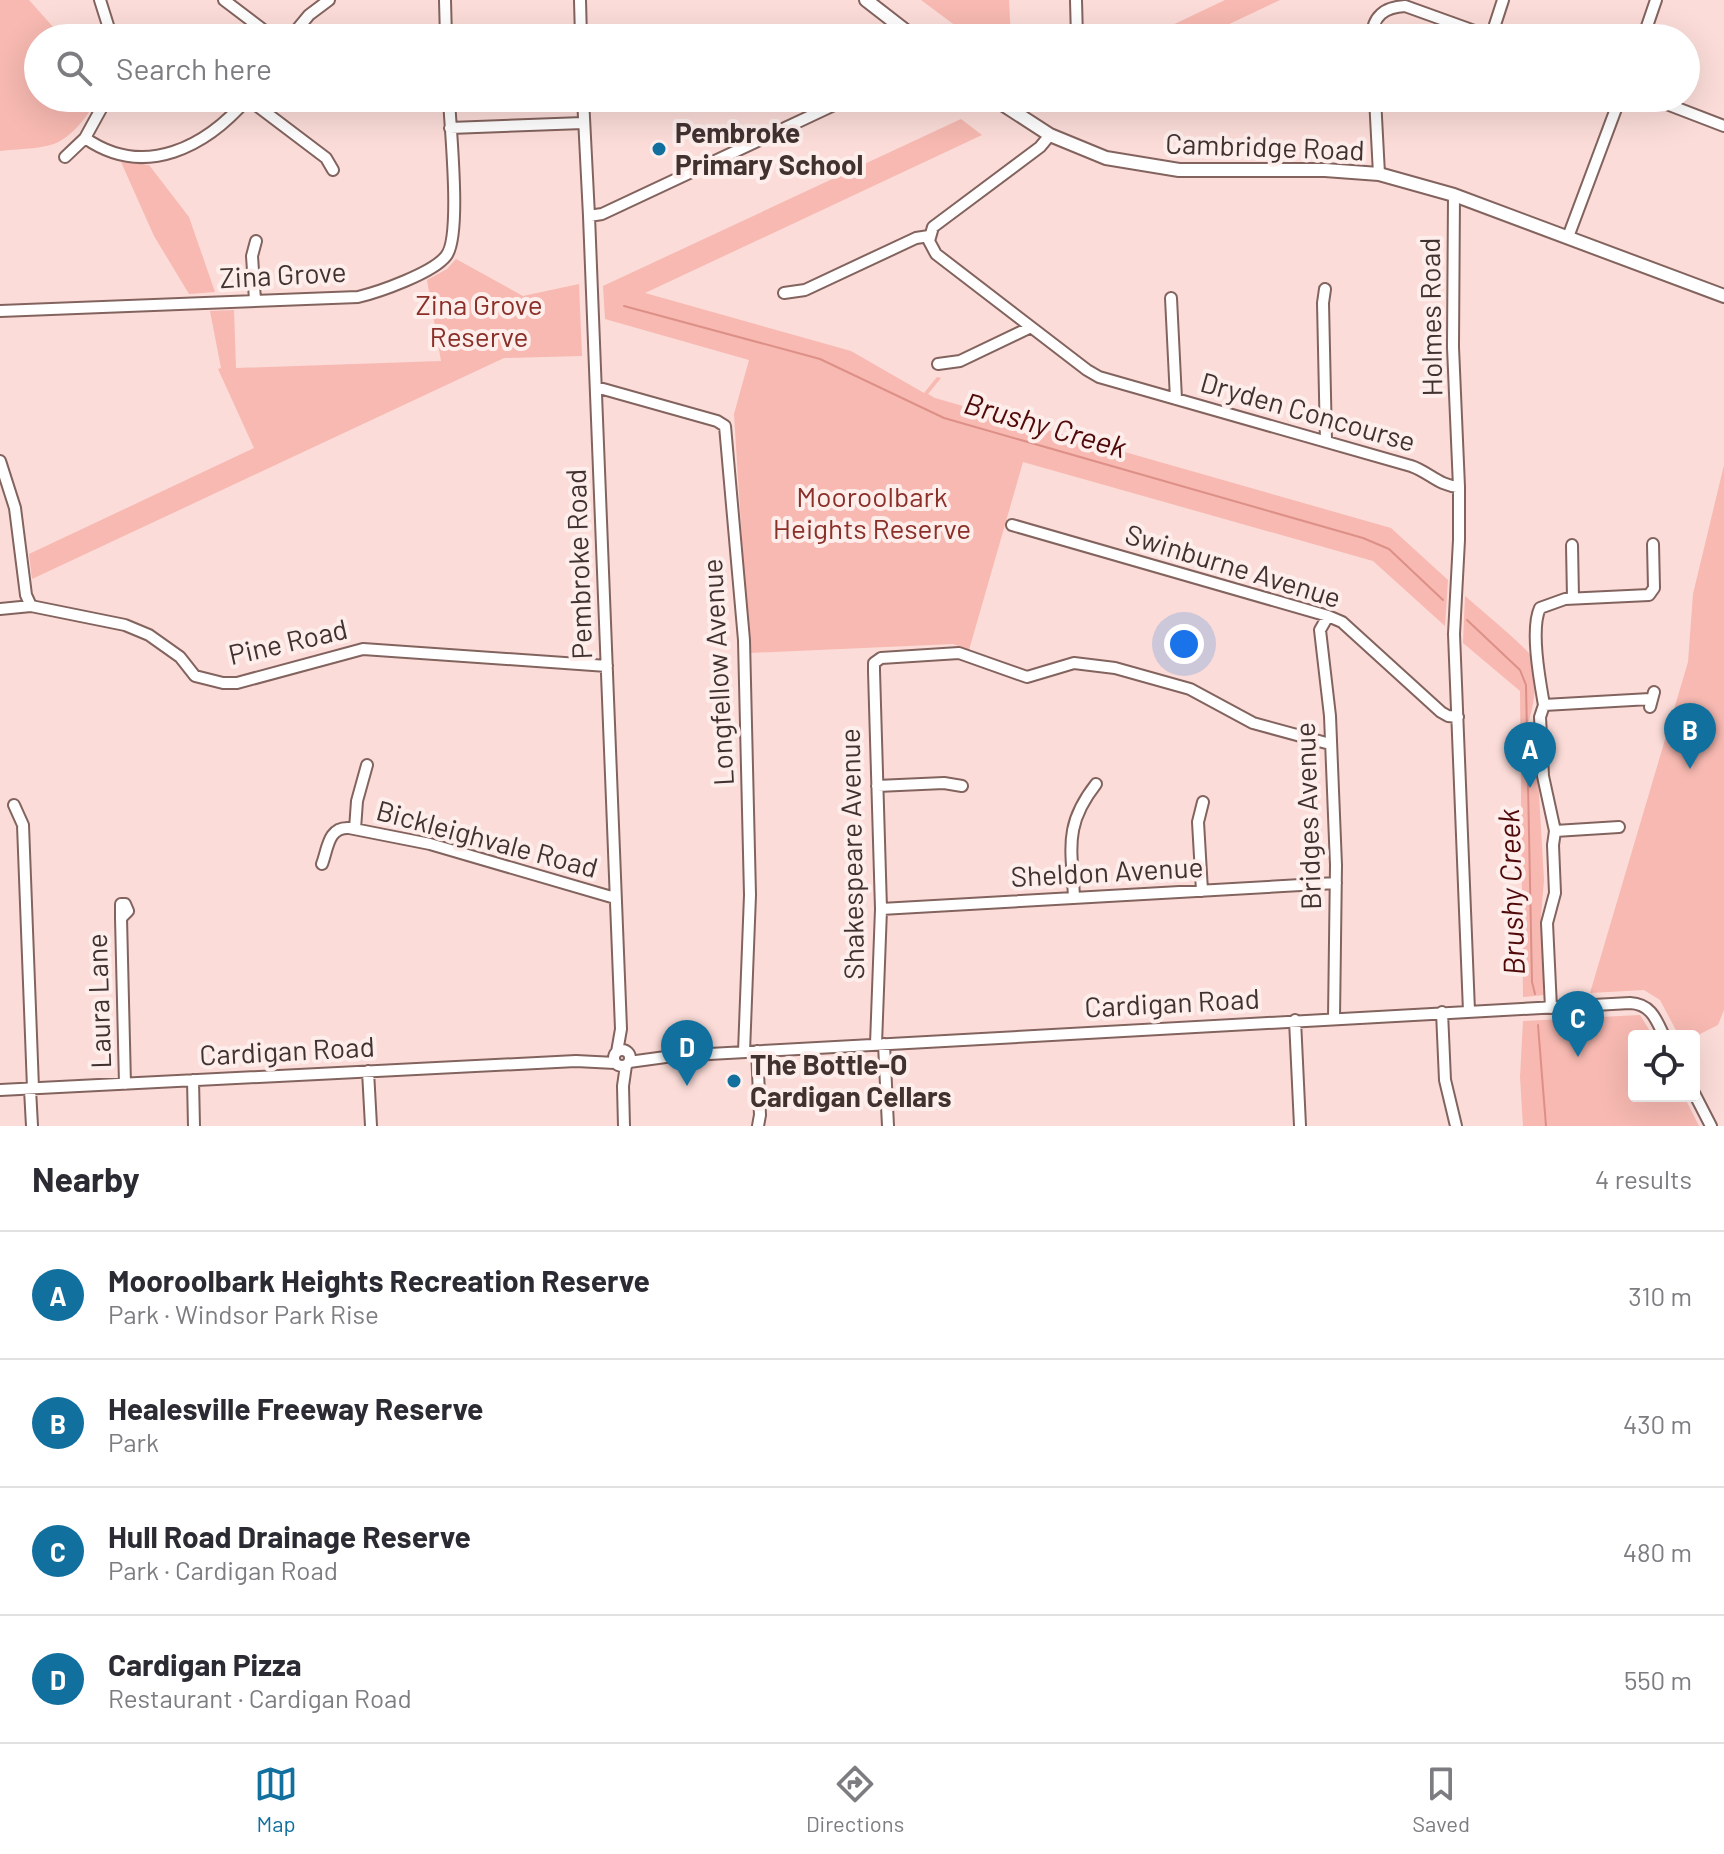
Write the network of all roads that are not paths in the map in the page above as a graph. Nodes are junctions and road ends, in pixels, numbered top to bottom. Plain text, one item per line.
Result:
1 (100, 0) edge
2 (224, 0) edge
3 (329, 0) edge
4 (445, 0) edge
5 (580, 0) edge
6 (866, 0) edge
7 (1076, 0) edge
8 (1503, 0) edge
9 (1656, 0) edge
10 (108, 24) edge
11 (256, 24) edge
12 (302, 24) edge
13 (446, 24) edge
14 (581, 24) edge
15 (897, 24) edge
16 (1077, 24) edge
17 (1374, 24) edge
18 (1456, 24) edge
19 (1496, 24) edge
20 (1648, 24) edge
21 (99, 112) edge
22 (235, 112) edge
23 (265, 112) edge
24 (449, 112) edge
25 (583, 112) edge
26 (819, 112) edge
27 (1015, 112) edge
28 (1376, 112) edge
29 (1615, 112) edge
30 (1688, 112) edge
31 (583, 123) junction
32 (1724, 126) edge
33 (450, 128) junction
34 (1050, 135) junction
35 (85, 138) junction
36 (65, 157) dead end
37 (333, 170) dead end
38 (1379, 174) junction
39 (1454, 195) junction
40 (589, 216) junction
41 (929, 236) junction
42 (1568, 237) junction
43 (256, 241) dead end
44 (1325, 289) dead end
45 (784, 293) dead end
46 (1724, 296) edge
47 (1171, 298) dead end
48 (255, 300) junction
49 (0, 311) edge
50 (1031, 327) junction
51 (938, 364) dead end
52 (596, 387) junction
53 (1176, 399) junction
54 (1326, 441) junction
55 (0, 461) edge
56 (4, 487) edge
57 (1459, 487) junction
58 (1012, 525) dead end
59 (1653, 544) dead end
60 (1572, 545) dead end
61 (1573, 598) junction
62 (31, 606) junction
63 (0, 609) edge
64 (1328, 616) junction
65 (607, 666) junction
66 (1651, 699) dead end
67 (1544, 705) junction
68 (1458, 717) junction
69 (1330, 744) junction
70 (367, 765) dead end
71 (1096, 784) dead end
72 (877, 786) junction
73 (962, 786) dead end
74 (1203, 802) dead end
75 (14, 805) dead end
76 (1619, 827) dead end
77 (355, 829) junction
78 (1555, 831) junction
79 (322, 864) dead end
80 (1336, 883) junction
81 (1202, 891) junction
82 (615, 898) junction
83 (1074, 898) junction
84 (881, 909) junction
85 (121, 918) dead end
86 (1551, 1008) junction
87 (1469, 1011) junction
88 (1442, 1012) junction
89 (1334, 1018) junction
90 (1295, 1020) junction
91 (1661, 1030) edge
92 (880, 1044) junction
93 (757, 1051) junction
94 (744, 1052) junction
95 (622, 1058) junction
96 (368, 1071) junction
97 (193, 1080) junction
98 (125, 1084) junction
99 (31, 1088) junction
100 (0, 1090) edge
101 (1699, 1102) edge
102 (32, 1126) edge
103 (194, 1126) edge
104 (371, 1126) edge
105 (624, 1126) edge
106 (758, 1126) edge
107 (888, 1126) edge
108 (1300, 1126) edge
109 (1456, 1126) edge
110 (1711, 1126) edge

1 - 10 street
2 - 11 street
3 - 12 street
4 - 13 street
5 - 14 street
6 - 15 main road
7 - 16 street
8 - 19 street
9 - 20 street
17 - 18 street
21 - 35 street
22 - 35 street
23 - 37 street
24 - 33 street, Zina Grove
25 - 31 street, Pembroke Road
26 - 40 street
27 - 34 main road, Cambridge Road
28 - 38 street
29 - 42 street
30 - 32 street
31 - 33 street
31 - 40 street, Pembroke Road
33 - 48 street, Zina Grove
34 - 38 main road, Cambridge Road
34 - 41 street
35 - 36 street
38 - 39 main road, Cambridge Road
39 - 42 main road, Cambridge Road
39 - 57 street, Holmes Road
40 - 52 street, Pembroke Road
41 - 45 street
41 - 50 street, Dryden Concourse
42 - 46 main road, Cambridge Road
43 - 48 street
44 - 54 street
47 - 53 street
48 - 49 street, Zina Grove
50 - 51 street
50 - 53 street, Dryden Concourse
52 - 65 street, Pembroke Road
52 - 94 street, Longfellow Avenue
53 - 54 street, Dryden Concourse
54 - 57 street, Dryden Concourse
55 - 56 street
56 - 62 street
57 - 68 street
58 - 64 street, Swinburne Avenue
59 - 61 street
60 - 61 street
61 - 67 street
62 - 63 street, Pine Road
62 - 65 street, Pine Road
64 - 68 street, Swinburne Avenue
64 - 69 street, Bridges Avenue
65 - 82 street, Pembroke Road
66 - 67 street
67 - 78 street
68 - 87 street
69 - 72 street, Shakespeare Avenue
69 - 80 street, Bridges Avenue
70 - 77 street
71 - 83 street
72 - 73 street
72 - 84 street, Shakespeare Avenue
74 - 81 street
75 - 99 street
76 - 78 street
77 - 79 street, Bickleighvale Road
77 - 82 street, Bickleighvale Road
78 - 86 street
80 - 81 street, Sheldon Avenue
80 - 89 street, Bridges Avenue
81 - 83 street, Sheldon Avenue
82 - 95 street, Pembroke Road
83 - 84 street, Sheldon Avenue
84 - 92 street, Shakespeare Avenue
85 - 98 street, Laura Lane
86 - 87 street, Cardigan Road
86 - 91 street, Cardigan Road
87 - 88 street, Cardigan Road
88 - 89 street, Cardigan Road
88 - 109 street
89 - 90 street, Cardigan Road
90 - 92 street, Cardigan Road
90 - 108 street
92 - 93 street, Cardigan Road
92 - 107 street, Shakespeare Avenue
93 - 94 street, Cardigan Road
93 - 106 street
94 - 95 street, Cardigan Road
95 - 96 street, Cardigan Road
95 - 105 street, Pembroke Road
96 - 97 street, Cardigan Road
96 - 104 street
97 - 98 street, Cardigan Road
97 - 103 street
98 - 99 street, Cardigan Road
99 - 100 street, Cardigan Road
99 - 102 street
101 - 110 street

